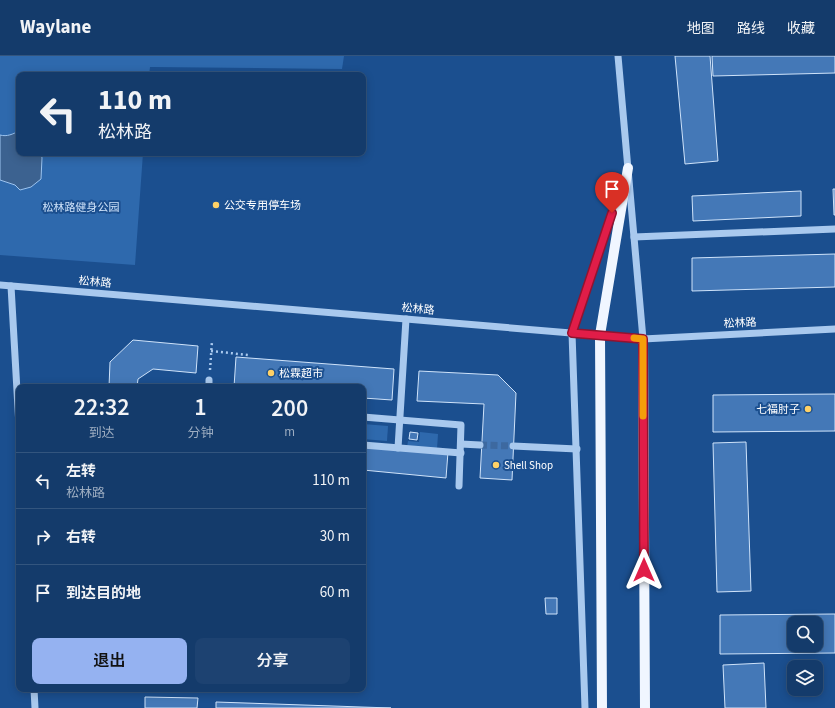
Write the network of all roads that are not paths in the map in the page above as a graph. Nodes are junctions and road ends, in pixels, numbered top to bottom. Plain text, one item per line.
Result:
1 (618, 56) edge
2 (628, 168) junction
3 (835, 229) edge
4 (634, 237) junction
5 (0, 285) edge
6 (11, 286) junction
7 (406, 319) junction
8 (835, 329) edge
9 (572, 333) junction
10 (600, 335) junction
11 (643, 339) junction
12 (17, 384) edge
13 (366, 417) edge
14 (400, 420) junction
15 (461, 444) junction
16 (366, 445) edge
17 (480, 445) tunnel mouth
18 (513, 446) tunnel mouth
19 (398, 448) junction
20 (576, 449) junction
21 (460, 453) junction
22 (459, 486) dead end
23 (34, 692) edge
24 (35, 708) edge
25 (585, 708) edge
26 (602, 708) edge
27 (645, 708) edge

1 - 2 street
2 - 4 street
2 - 9 street
2 - 10 main road
3 - 4 street
4 - 11 street
5 - 6 street, 松林路
6 - 7 street, 松林路
6 - 12 street
7 - 9 street, 松林路
7 - 14 street
8 - 11 street, 松林路
9 - 10 street, 松林路
9 - 20 street
10 - 11 street, 松林路
10 - 26 main road
11 - 27 main road
13 - 14 street
14 - 15 street
14 - 19 street
15 - 17 street
15 - 21 street
16 - 19 street
18 - 20 street
19 - 21 street
20 - 25 street
21 - 22 street
23 - 24 street

